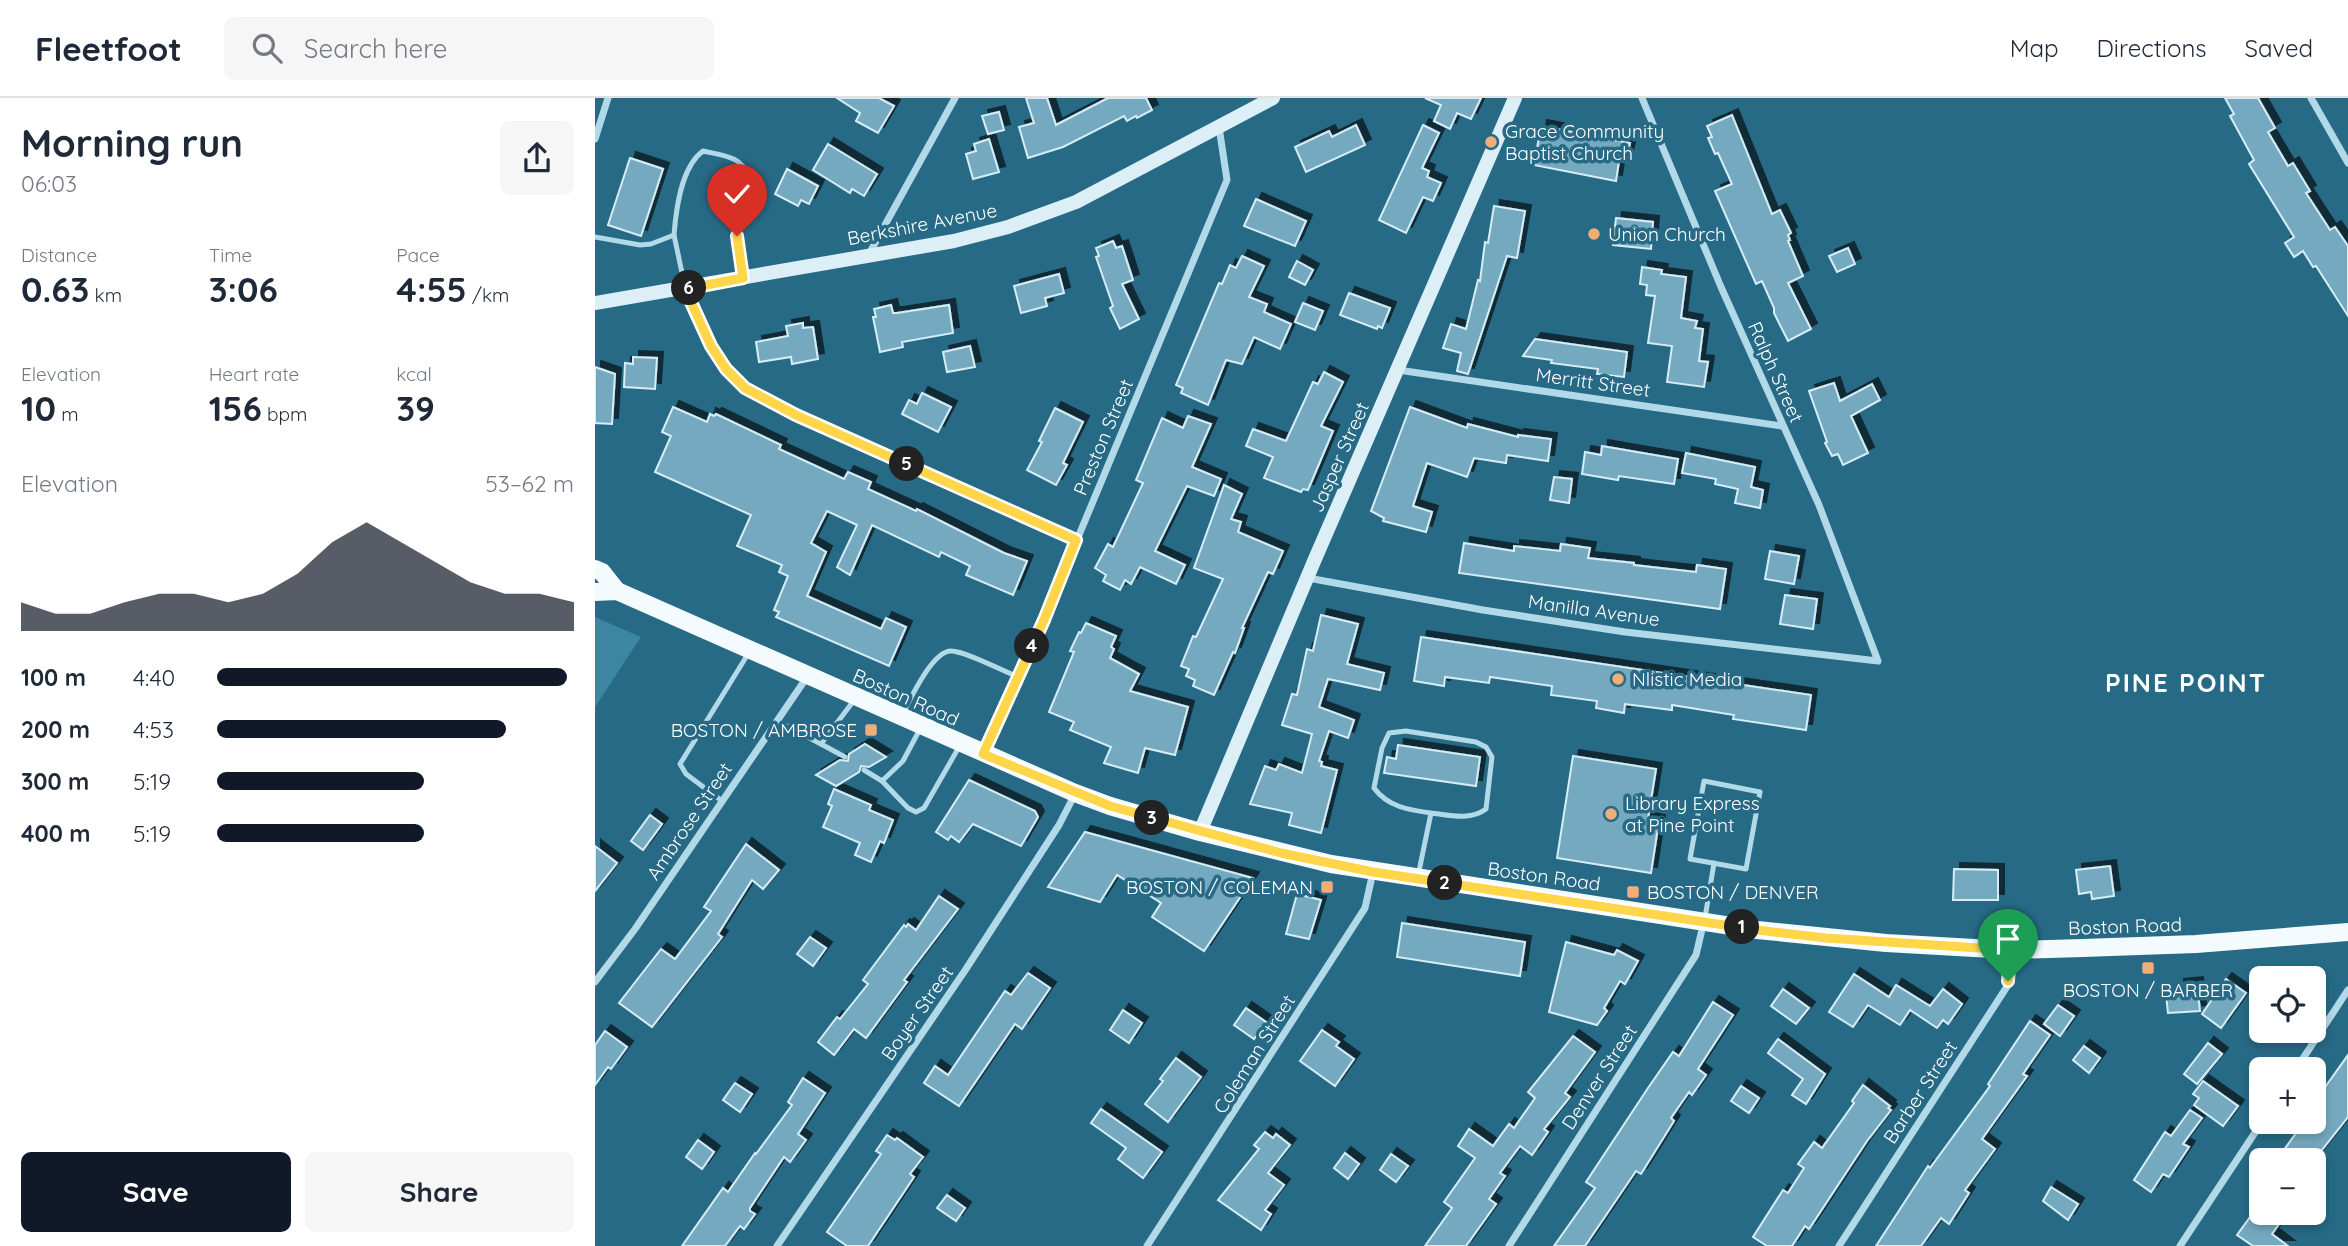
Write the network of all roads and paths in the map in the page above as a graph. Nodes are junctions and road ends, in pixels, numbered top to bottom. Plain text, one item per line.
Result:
1 (608, 98) edge
2 (955, 98) edge
3 (1273, 98) edge
4 (1515, 98) edge
5 (1642, 98) edge
6 (2311, 98) edge
7 (1219, 127) junction
8 (595, 139) edge
9 (2348, 163) edge
10 (674, 235) junction
11 (595, 237) edge
12 (869, 255) junction
13 (743, 278) junction
14 (685, 289) junction
15 (595, 303) edge
16 (1398, 370) junction
17 (1782, 426) junction
18 (1076, 540) junction
19 (595, 569) edge
20 (1307, 578) junction
21 (617, 591) junction
22 (595, 592) edge
23 (750, 651) junction
24 (1878, 661) joint
25 (807, 677) junction
26 (1018, 677) junction
27 (857, 697) junction
28 (901, 718) junction
29 (777, 721) junction
30 (922, 727) junction
31 (821, 744) junction
32 (961, 744) junction
33 (983, 754) junction
34 (845, 757) dead end
35 (864, 769) dead end
36 (882, 781) junction
37 (1075, 793) junction
38 (722, 801) junction
39 (1431, 813) junction
40 (1200, 832) junction
41 (1714, 863) junction
42 (1373, 872) junction
43 (1417, 879) junction
44 (1705, 921) junction
45 (2348, 932) edge
46 (2010, 950) junction
47 (595, 982) edge
48 (2348, 990) edge
49 (2304, 1057) edge
50 (2254, 1134) edge
51 (778, 1246) edge
52 (1147, 1246) edge
53 (1509, 1246) edge
54 (1839, 1246) edge
55 (2180, 1246) edge

1 - 8 street
2 - 12 street
3 - 7 main road, Berkshire Avenue
4 - 16 main road, Jasper Street
5 - 17 street, Ralph Street
6 - 9 street
7 - 12 main road, Berkshire Avenue
7 - 18 street, Preston Street
10 - 11 lane
10 - 13 lane
10 - 14 lane
12 - 13 main road, Berkshire Avenue
13 - 14 main road, Berkshire Avenue
14 - 15 main road, Berkshire Avenue
14 - 18 street
16 - 17 street, Merritt Street
16 - 20 main road, Jasper Street
17 - 24 street, Ralph Street
18 - 26 street, Preston Street
19 - 21 main road, Boston Road
20 - 24 street, Manilla Avenue
20 - 40 main road, Jasper Street
21 - 22 main road, Boston Road
21 - 23 main road, Boston Road
23 - 25 main road, Boston Road
23 - 38 lane
25 - 27 main road, Boston Road
25 - 29 street, Ambrose Street
26 - 28 lane
26 - 33 street, Preston Street
27 - 28 main road, Boston Road
27 - 31 lane
28 - 30 main road, Boston Road
29 - 31 lane
29 - 38 street, Ambrose Street
30 - 32 main road, Boston Road
30 - 36 lane
31 - 34 lane
32 - 33 main road, Boston Road
32 - 36 lane
33 - 37 main road, Boston Road
35 - 36 lane
37 - 40 main road, Boston Road
37 - 51 street, Boyer Street
38 - 47 street, Ambrose Street
39 - 39 lane
39 - 43 lane
40 - 42 main road, Boston Road
41 - 41 lane
41 - 44 lane
42 - 43 main road, Boston Road
42 - 52 street, Coleman Street
43 - 44 main road, Boston Road
44 - 46 main road, Boston Road
44 - 53 street, Denver Street
45 - 46 main road, Boston Road
46 - 54 street, Barber Street
48 - 49 street
50 - 55 street

